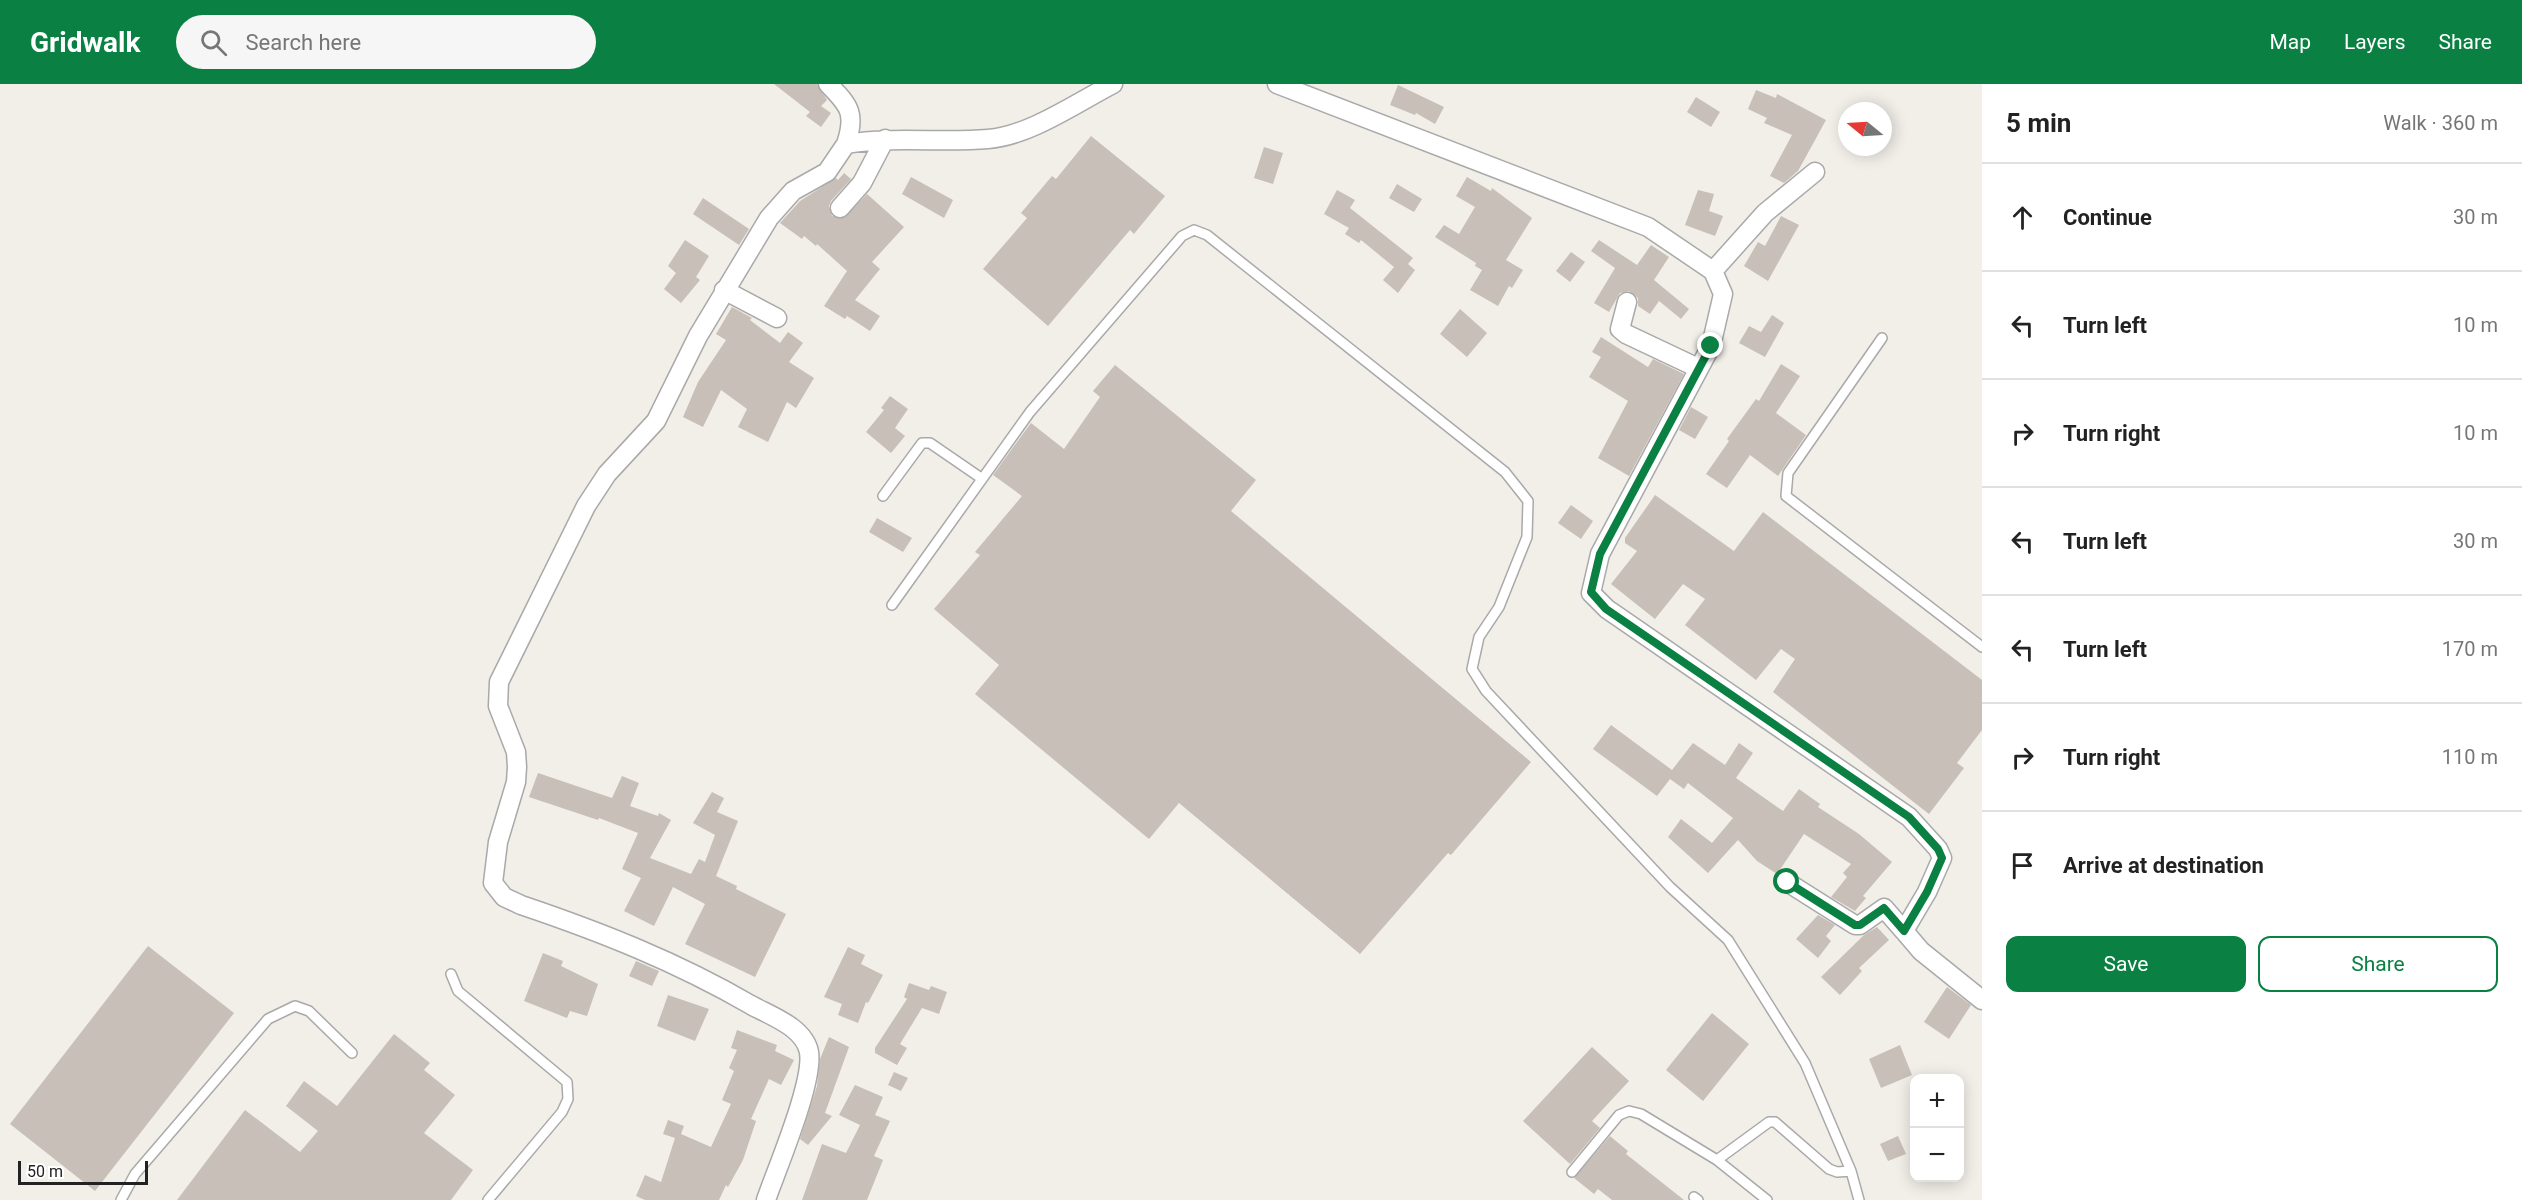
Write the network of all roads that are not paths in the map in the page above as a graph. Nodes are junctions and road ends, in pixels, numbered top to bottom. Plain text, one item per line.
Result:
1 (828, 84) edge
2 (1113, 84) edge
3 (1277, 84) edge
4 (885, 139) junction
5 (846, 144) junction
6 (1815, 172) dead end
7 (840, 208) dead end
8 (1713, 271) junction
9 (724, 290) junction
10 (1627, 302) dead end
11 (777, 318) dead end
12 (1882, 338) dead end
13 (1698, 368) junction
14 (981, 478) junction
15 (883, 496) dead end
16 (892, 605) dead end
17 (1982, 647) edge
18 (1787, 882) dead end
19 (1904, 931) junction
20 (451, 974) dead end
21 (1982, 1000) edge
22 (352, 1053) dead end
23 (1717, 1160) junction
24 (1851, 1171) junction
25 (1572, 1172) dead end
26 (121, 1200) edge
27 (488, 1200) edge
28 (766, 1200) edge
29 (1767, 1200) edge
30 (1859, 1200) edge

1 - 5 street
2 - 4 street
3 - 8 street
4 - 5 street
4 - 7 street
5 - 9 street
6 - 8 street
8 - 13 street
9 - 11 street
9 - 28 street
10 - 13 street
12 - 17 lane
13 - 19 street
14 - 15 lane
14 - 16 lane
14 - 24 lane
18 - 19 street
19 - 21 street
20 - 27 lane
22 - 26 lane
23 - 24 lane
23 - 25 lane
23 - 29 lane
24 - 30 lane

